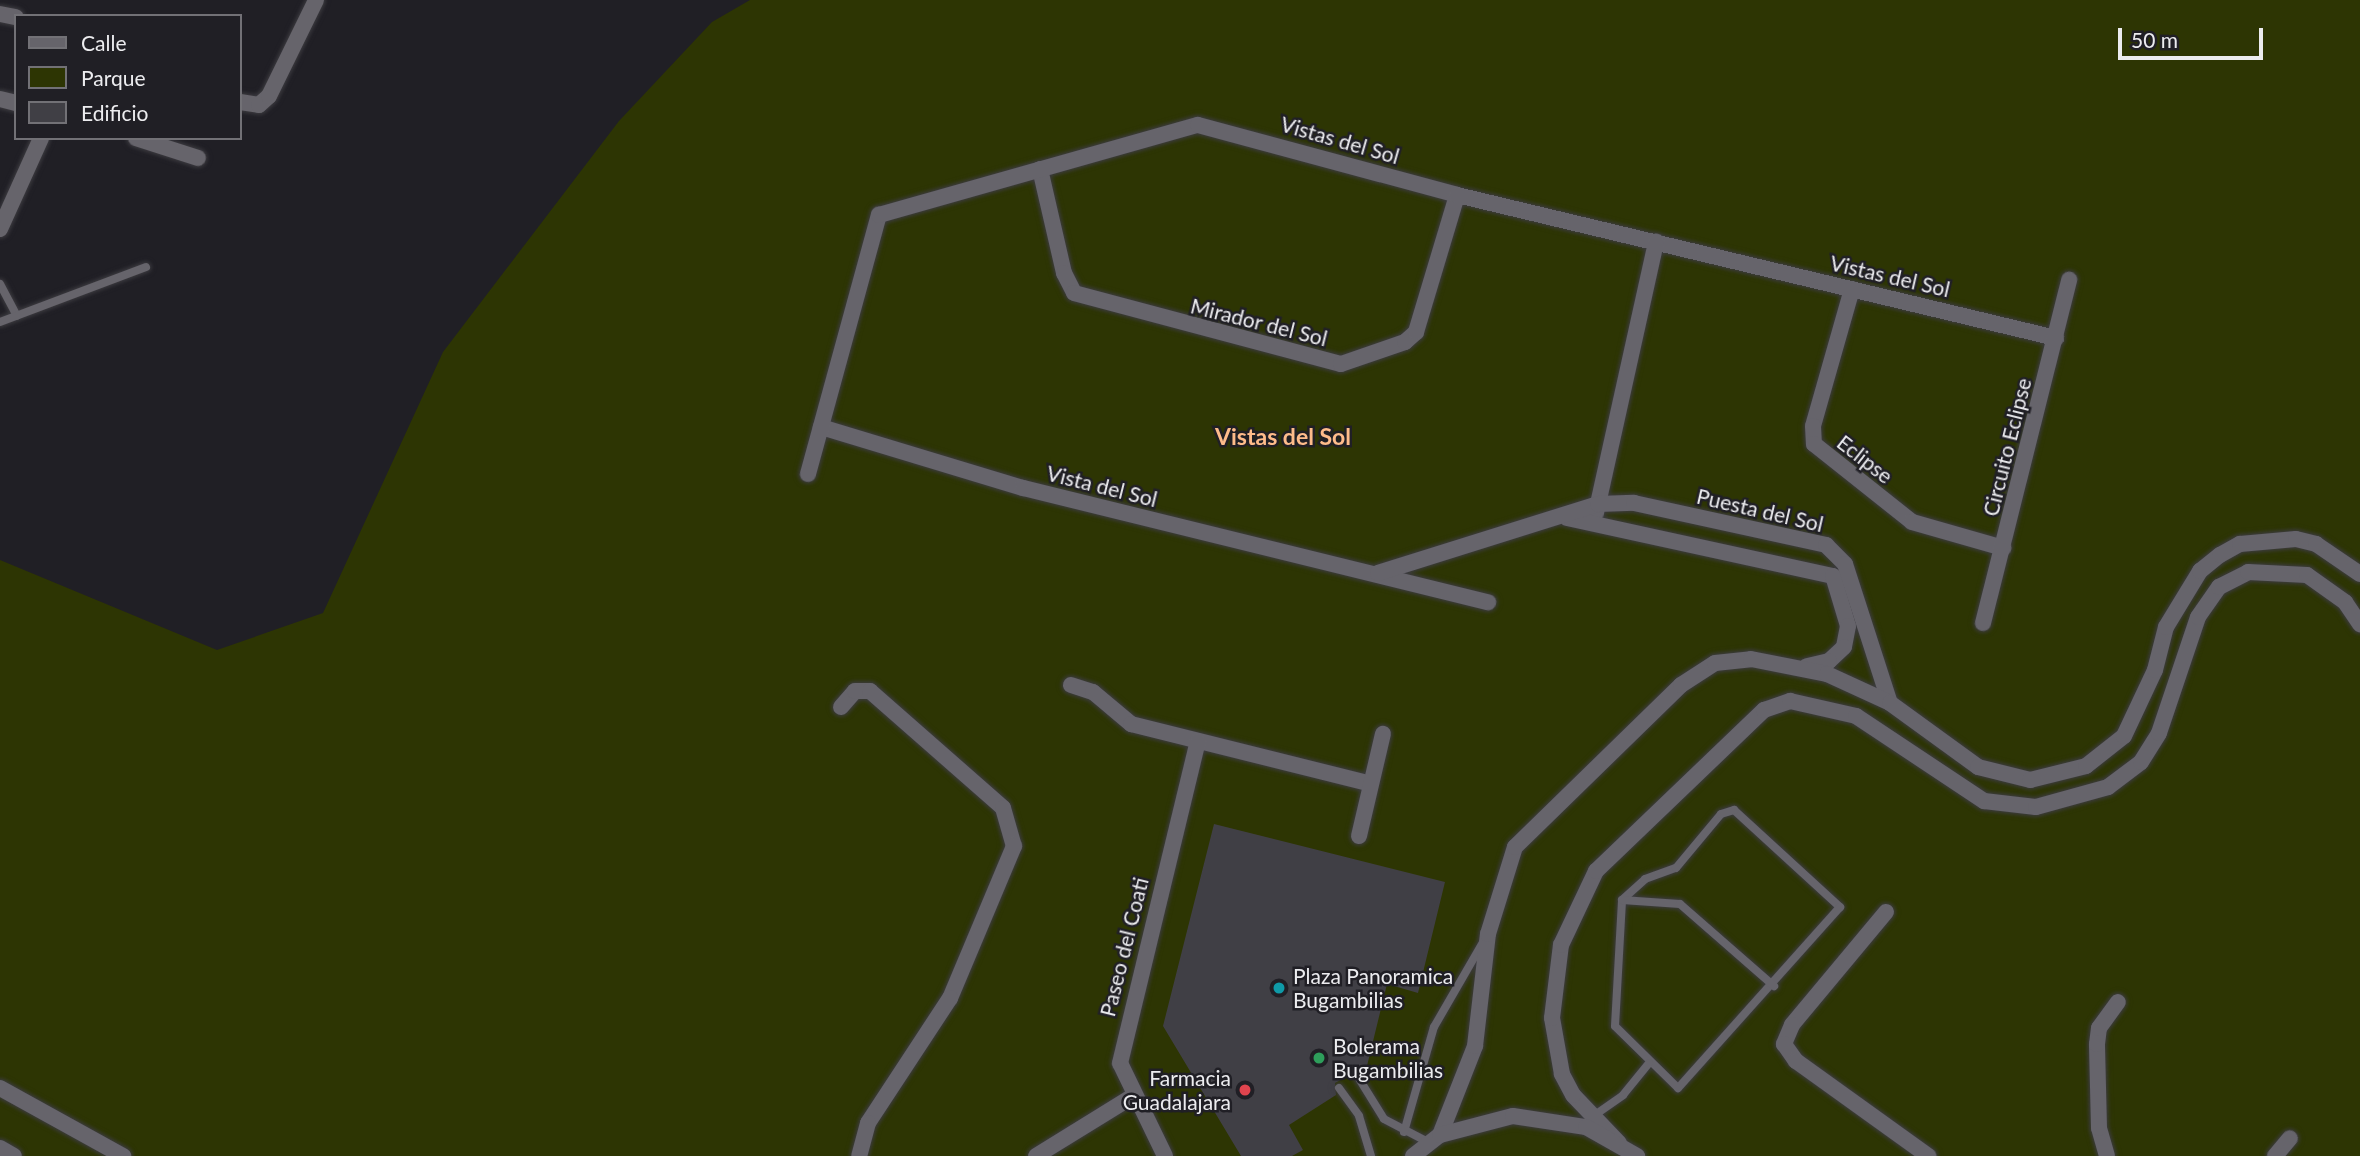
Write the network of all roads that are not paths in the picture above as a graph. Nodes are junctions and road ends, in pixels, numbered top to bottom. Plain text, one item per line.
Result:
1 (316, 0) edge
2 (242, 102) edge
3 (40, 140) edge
4 (142, 140) edge
5 (198, 158) dead end
6 (1040, 169) junction
7 (1457, 195) junction
8 (0, 229) edge
9 (1656, 242) junction
10 (146, 267) dead end
11 (2069, 280) dead end
12 (0, 284) edge
13 (1852, 289) junction
14 (17, 316) junction
15 (0, 323) edge
16 (2056, 338) junction
17 (821, 428) junction
18 (808, 474) dead end
19 (1598, 504) junction
20 (1567, 518) junction
21 (1594, 521) junction
22 (1799, 539) junction
23 (2003, 548) junction
24 (1845, 564) junction
25 (1794, 565) junction
26 (1376, 574) junction
27 (2360, 574) edge
28 (1833, 576) junction
29 (1488, 602) dead end
30 (1983, 623) dead end
31 (2360, 624) edge
32 (1801, 667) junction
33 (1071, 685) dead end
34 (1890, 703) junction
35 (841, 707) dead end
36 (1383, 734) dead end
37 (1198, 741) junction
38 (1371, 784) junction
39 (1359, 836) dead end
40 (1622, 900) junction
41 (1886, 912) dead end
42 (1488, 934) junction
43 (1774, 986) junction
44 (2118, 1002) dead end
45 (1649, 1063) junction
46 (0, 1077) edge
47 (1358, 1077) dead end
48 (1339, 1088) dead end
49 (8, 1089) edge
50 (1133, 1096) junction
51 (1592, 1117) junction
52 (1404, 1132) junction
53 (2290, 1138) dead end
54 (1435, 1139) junction
55 (1619, 1143) junction
56 (0, 1148) edge
57 (13, 1156) edge
58 (123, 1156) edge
59 (859, 1156) edge
60 (1036, 1156) edge
61 (1165, 1156) edge
62 (1371, 1156) edge
63 (1413, 1156) edge
64 (1637, 1156) edge
65 (1928, 1156) edge
66 (2107, 1156) edge
67 (2275, 1156) edge

1 - 2 street
3 - 8 street
4 - 5 street
6 - 7 street, Vistas del Sol
6 - 7 street, Mirador del Sol
6 - 17 street, Vistas del Sol
7 - 9 street, Vistas del Sol
9 - 13 street, Vistas del Sol
9 - 19 street
10 - 14 lane
11 - 16 street, Circuito Eclipse
12 - 14 lane
13 - 16 street, Vistas del Sol
13 - 23 street, Eclipse
14 - 15 lane
16 - 23 street, Circuito Eclipse
17 - 18 street, Vistas del Sol
17 - 26 street, Vista del Sol
19 - 20 street
19 - 21 street
19 - 22 street, Puesta del Sol
20 - 21 street
20 - 26 street
21 - 25 street
22 - 24 street, Puesta del Sol
22 - 25 street
23 - 30 street, Circuito Eclipse
24 - 28 street
24 - 34 street
25 - 28 street
26 - 29 street, Vista del Sol
27 - 34 street
28 - 32 street
31 - 51 street
32 - 34 street
32 - 42 street
33 - 37 street
35 - 59 street
36 - 38 street
37 - 38 street
37 - 50 street, Paseo del Coati
38 - 39 street
40 - 43 lane
40 - 43 lane
40 - 45 lane
41 - 65 street
42 - 52 lane
42 - 54 street
43 - 45 lane
44 - 66 street
45 - 51 lane
46 - 49 street
47 - 52 lane
48 - 62 lane
49 - 58 street
50 - 60 street
50 - 61 street, Paseo del Coati
51 - 55 street
52 - 54 lane
53 - 67 street
54 - 55 street
54 - 63 street
55 - 64 street
56 - 57 street

